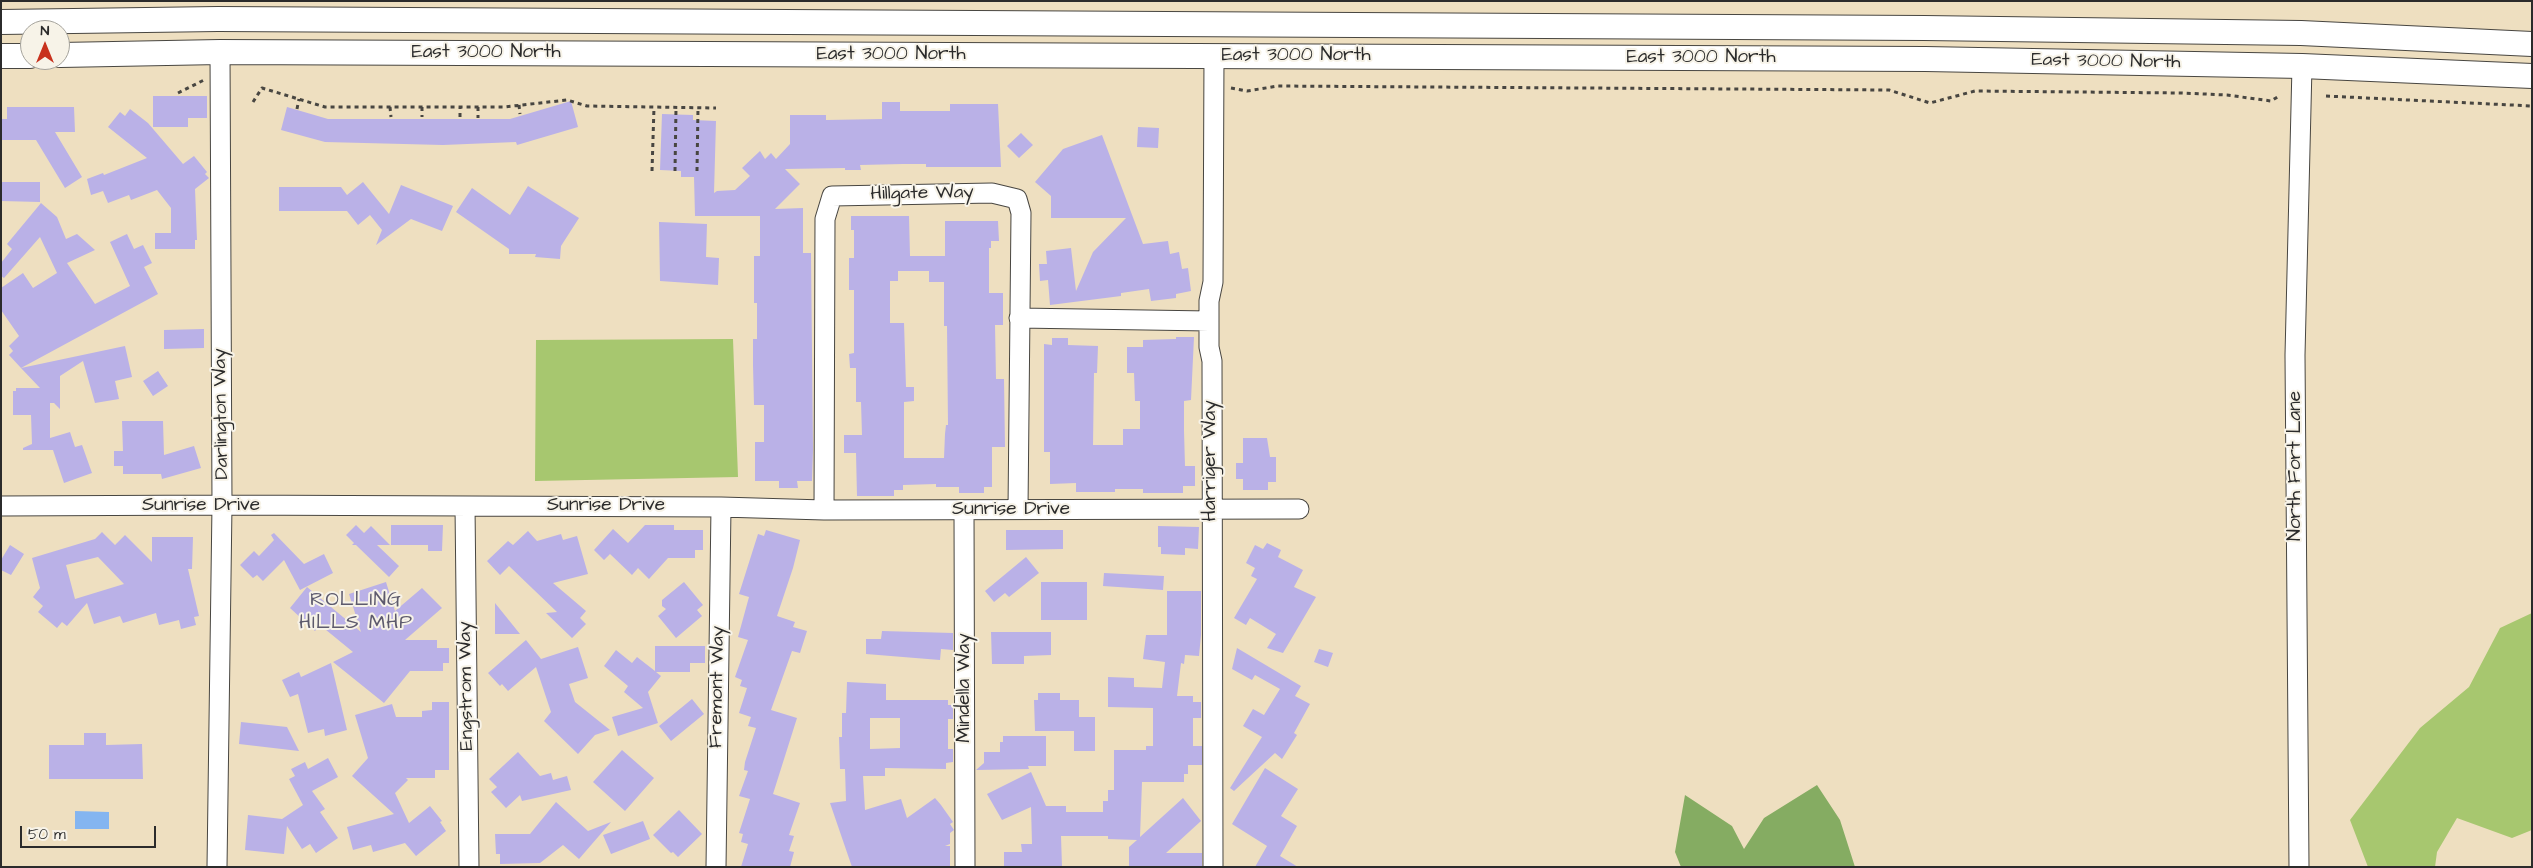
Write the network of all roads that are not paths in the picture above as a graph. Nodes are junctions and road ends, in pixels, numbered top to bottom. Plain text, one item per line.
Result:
1 (399, 20) junction
2 (1, 22) edge
3 (2496, 42) junction
4 (2532, 44) edge
5 (220, 52) junction
6 (70, 55) edge
7 (1, 56) edge
8 (20, 56) edge
9 (1214, 56) junction
10 (2302, 66) junction
11 (2532, 76) edge
12 (1019, 318) junction
13 (1209, 321) junction
14 (222, 505) junction
15 (1, 506) edge
16 (465, 506) junction
17 (721, 507) junction
18 (1018, 509) junction
19 (1211, 509) junction
20 (1298, 509) dead end
21 (824, 510) junction
22 (964, 510) junction
23 (218, 867) edge
24 (469, 867) edge
25 (716, 867) edge
26 (965, 867) edge
27 (1213, 867) edge
28 (2299, 867) edge

1 - 2 main road, East 3000 North
1 - 3 main road, East 3000 North
1 - 5 main road
3 - 4 main road, East 3000 North
3 - 10 main road
5 - 6 main road, East 3000 North
5 - 9 main road, East 3000 North
5 - 14 street, Darlington Way
7 - 8 main road
9 - 10 main road, East 3000 North
9 - 13 street, Harriger Way
10 - 11 main road, East 3000 North
10 - 28 street, North Fort Lane
12 - 13 street
12 - 18 street, Hillgate Way
12 - 21 street, Hillgate Way
13 - 19 street, Harriger Way
14 - 15 street, Sunrise Drive
14 - 16 street, Sunrise Drive
14 - 23 street, Darlington Way
16 - 17 street, Sunrise Drive
16 - 24 street, Engstrom Way
17 - 21 street, Sunrise Drive
17 - 25 street, Fremont Way
18 - 19 street, Sunrise Drive
18 - 22 street, Sunrise Drive
19 - 20 street, Sunrise Drive
19 - 27 street, Harriger Way
21 - 22 street, Sunrise Drive
22 - 26 street, Mindella Way

